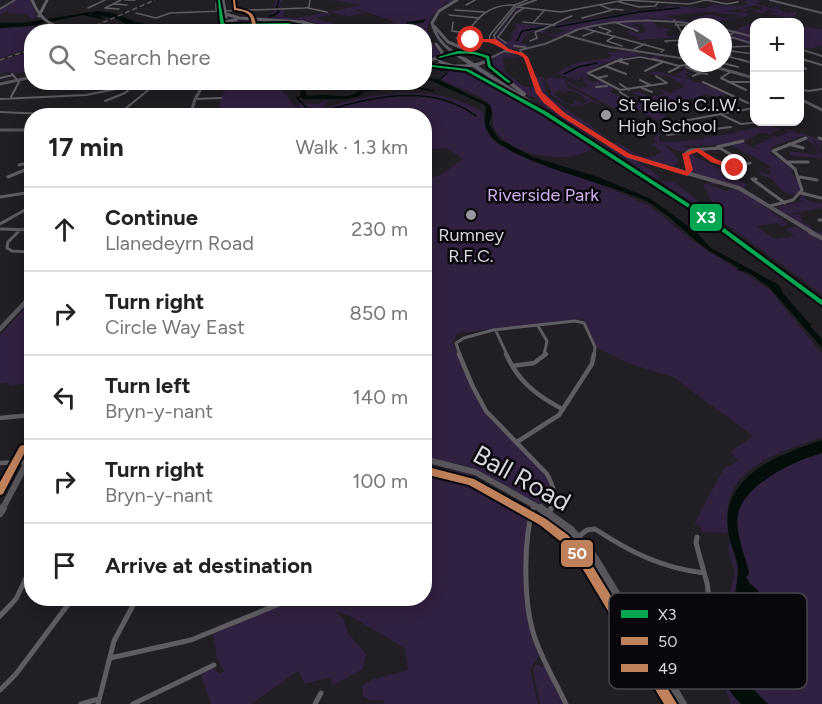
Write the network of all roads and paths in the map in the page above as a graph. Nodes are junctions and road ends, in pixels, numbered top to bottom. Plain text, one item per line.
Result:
1 (15, 0) edge
2 (32, 0) edge
3 (47, 0) edge
4 (105, 0) edge
5 (121, 0) edge
6 (125, 0) edge
7 (135, 0) edge
8 (310, 0) edge
9 (458, 0) edge
10 (475, 0) edge
11 (526, 0) edge
12 (535, 0) edge
13 (706, 0) edge
14 (770, 0) edge
15 (790, 0) edge
16 (221, 1) edge
17 (616, 1) edge
18 (658, 3) junction
19 (738, 3) dead end
20 (113, 4) junction
21 (784, 4) junction
22 (127, 5) dead end
23 (466, 5) dead end
24 (599, 5) junction
25 (516, 6) junction
26 (643, 7) junction
27 (88, 8) dead end
28 (308, 8) junction
29 (525, 8) junction
30 (0, 9) edge
31 (119, 9) dead end
32 (612, 9) junction
33 (223, 10) junction
34 (455, 10) dead end
35 (544, 10) junction
36 (623, 10) dead end
37 (645, 10) dead end
38 (195, 12) joint
39 (327, 12) dead end
40 (485, 12) junction
41 (563, 12) junction
42 (136, 13) dead end
43 (822, 13) edge
44 (449, 15) dead end
45 (39, 16) junction
46 (572, 16) junction
47 (479, 18) junction
48 (231, 20) junction
49 (237, 20) junction
50 (269, 20) junction
51 (675, 20) junction
52 (613, 21) junction
53 (678, 21) edge
54 (453, 22) dead end
55 (523, 22) dead end
56 (533, 22) junction
57 (50, 24) edge
58 (223, 24) edge
59 (226, 24) edge
60 (228, 24) edge
61 (239, 24) joint
62 (293, 24) edge
63 (302, 24) edge
64 (303, 24) edge
65 (433, 25) junction
66 (555, 25) junction
67 (638, 25) dead end
68 (675, 25) joint
69 (627, 26) junction
70 (599, 27) dead end
71 (432, 28) edge
72 (583, 28) junction
73 (621, 28) dead end
74 (545, 29) junction
75 (577, 30) junction
76 (678, 30) edge
77 (597, 31) junction
78 (636, 31) dead end
79 (554, 32) dead end
80 (732, 32) edge
81 (735, 32) junction
82 (466, 33) junction
83 (606, 33) junction
84 (732, 35) edge
85 (564, 36) junction
86 (583, 36) dead end
87 (617, 36) junction
88 (632, 36) dead end
89 (732, 36) edge
90 (750, 36) edge
91 (432, 37) edge
92 (456, 38) dead end
93 (466, 38) junction
94 (626, 38) junction
95 (471, 40) junction
96 (678, 40) edge
97 (489, 41) junction
98 (530, 41) dead end
99 (495, 42) junction
100 (506, 42) dead end
101 (667, 42) dead end
102 (750, 43) edge
103 (502, 44) junction
104 (645, 44) junction
105 (750, 45) edge
106 (513, 46) junction
107 (622, 46) dead end
108 (478, 47) dead end
109 (732, 47) edge
110 (506, 48) junction
111 (636, 49) dead end
112 (804, 50) edge
113 (512, 51) junction
114 (473, 52) junction
115 (521, 52) junction
116 (662, 52) dead end
117 (734, 53) edge
118 (750, 54) edge
119 (822, 56) edge
120 (439, 58) junction
121 (678, 58) edge
122 (732, 58) edge
123 (488, 59) junction
124 (432, 60) edge
125 (647, 60) dead end
126 (804, 60) edge
127 (618, 61) junction
128 (749, 62) dead end
129 (661, 63) junction
130 (667, 63) junction
131 (628, 64) dead end
132 (434, 65) joint
133 (678, 65) edge
134 (732, 65) edge
135 (822, 65) edge
136 (453, 66) junction
137 (604, 66) junction
138 (678, 66) edge
139 (738, 67) dead end
140 (678, 68) edge
141 (645, 71) dead end
142 (732, 71) edge
143 (669, 72) dead end
144 (731, 72) edge
145 (700, 73) joint
146 (626, 74) dead end
147 (707, 74) dead end
148 (607, 76) dead end
149 (656, 76) dead end
150 (693, 76) dead end
151 (750, 77) edge
152 (0, 78) edge
153 (596, 78) junction
154 (24, 79) edge
155 (18, 80) junction
156 (640, 80) dead end
157 (489, 82) junction
158 (703, 82) dead end
159 (729, 82) junction
160 (750, 82) edge
161 (0, 84) edge
162 (620, 84) dead end
163 (707, 84) junction
164 (712, 84) dead end
165 (736, 85) junction
166 (608, 86) junction
167 (651, 86) junction
168 (729, 86) dead end
169 (596, 87) dead end
170 (642, 88) junction
171 (822, 89) edge
172 (108, 90) edge
173 (128, 90) edge
174 (150, 90) edge
175 (200, 90) edge
176 (620, 90) junction
177 (628, 90) junction
178 (746, 90) dead end
179 (804, 90) edge
180 (652, 92) dead end
181 (11, 97) dead end
182 (221, 98) dead end
183 (629, 98) dead end
184 (1, 99) edge
185 (195, 99) junction
186 (105, 101) dead end
187 (804, 102) edge
188 (741, 103) dead end
189 (129, 108) edge
190 (192, 108) edge
191 (750, 109) edge
192 (822, 110) edge
193 (0, 112) edge
194 (24, 113) edge
195 (547, 113) junction
196 (722, 115) junction
197 (678, 122) junction
198 (750, 123) edge
199 (669, 124) dead end
200 (731, 126) dead end
201 (0, 130) edge
202 (24, 130) edge
203 (693, 131) junction
204 (667, 135) dead end
205 (806, 138) dead end
206 (743, 141) dead end
207 (788, 144) junction
208 (717, 147) junction
209 (803, 148) dead end
210 (698, 150) junction
211 (788, 162) junction
212 (808, 162) dead end
213 (750, 163) dead end
214 (24, 164) edge
215 (19, 165) dead end
216 (24, 170) edge
217 (741, 172) dead end
218 (687, 174) junction
219 (8, 177) dead end
220 (799, 177) junction
221 (756, 179) dead end
222 (817, 180) dead end
223 (24, 193) edge
224 (801, 193) junction
225 (0, 197) edge
226 (821, 198) edge
227 (786, 203) junction
228 (770, 206) junction
229 (24, 210) edge
230 (0, 224) edge
231 (0, 229) edge
232 (20, 230) junction
233 (24, 230) edge
234 (822, 238) edge
235 (24, 252) edge
236 (822, 300) edge
237 (24, 304) edge
238 (538, 326) junction
239 (0, 329) edge
240 (496, 330) junction
241 (512, 366) junction
242 (563, 410) junction
243 (24, 416) edge
244 (0, 418) edge
245 (517, 442) junction
246 (432, 461) edge
247 (24, 462) edge
248 (0, 463) edge
249 (24, 468) edge
250 (535, 505) junction
251 (0, 513) edge
252 (549, 513) junction
253 (578, 537) junction
254 (697, 537) dead end
255 (704, 573) junction
256 (24, 581) edge
257 (616, 593) edge
258 (707, 593) edge
259 (67, 606) edge
260 (132, 606) edge
261 (275, 606) edge
262 (0, 616) edge
263 (110, 658) junction
264 (214, 665) dead end
265 (0, 690) edge
266 (321, 693) dead end
267 (99, 701) edge
268 (682, 701) edge
269 (81, 704) edge
270 (133, 704) edge
271 (315, 704) edge
272 (566, 704) edge
273 (669, 704) edge

1 - 30 street
2 - 45 main road
3 - 45 main road
4 - 27 street
5 - 20 street
6 - 7 street
8 - 28 street
9 - 65 highway
10 - 23 street
11 - 25 street
12 - 25 street
13 - 18 street
13 - 19 street
14 - 21 street
15 - 21 street
16 - 33 main road
17 - 18 street
17 - 24 street
17 - 26 street
18 - 26 street
20 - 22 street
20 - 31 street
21 - 43 street
24 - 32 street
24 - 41 street
25 - 29 street
25 - 40 street
25 - 97 street
25 - 99 street
26 - 37 street
28 - 33 street
28 - 39 street
29 - 35 street
29 - 100 street
32 - 36 street
32 - 46 street
33 - 38 street
33 - 48 main road
33 - 50 main road
33 - 58 main road
34 - 40 street
35 - 41 street
35 - 56 street
38 - 42 street
40 - 47 street
41 - 46 street
44 - 47 street
45 - 57 main road
46 - 66 street
47 - 82 street
48 - 49 main road
48 - 59 main road
49 - 50 main road
49 - 61 main road
50 - 60 main road, bridge
50 - 63 main road
50 - 64 main road
51 - 52 street
51 - 53 street
51 - 68 street
52 - 69 street
52 - 72 street
54 - 82 street
55 - 56 street
56 - 66 street
61 - 62 main road
65 - 71 highway
65 - 114 highway
65 - 195 highway
66 - 74 street
67 - 69 street
68 - 76 street
69 - 73 street
69 - 78 street
70 - 83 street
72 - 75 street
72 - 77 street
74 - 79 street
74 - 98 street
75 - 85 street
75 - 85 street
77 - 83 street
77 - 86 street
80 - 81 street
81 - 84 street
81 - 90 street
82 - 93 street
83 - 87 street
85 - 106 street
85 - 115 street
85 - 121 street
87 - 94 street
87 - 107 street
88 - 94 street
89 - 102 street
91 - 120 highway
92 - 93 street
93 - 95 street
94 - 104 street
95 - 97 street
95 - 108 street
96 - 101 street
97 - 99 street
99 - 103 street
103 - 106 street
103 - 110 street
104 - 111 street
104 - 116 street
105 - 109 street
106 - 110 street
106 - 115 street
110 - 113 street
110 - 114 street
112 - 119 street
113 - 115 street
113 - 123 street
114 - 120 main road, bridge
114 - 123 main road
115 - 218 street
117 - 118 street
120 - 124 main road
120 - 136 main road
122 - 128 street
123 - 136 main road, bridge
123 - 195 highway
125 - 129 street
126 - 135 street
127 - 129 street
127 - 131 street
127 - 137 street
129 - 130 street
129 - 141 street
130 - 133 street
130 - 138 street
132 - 136 main road
132 - 157 highway
134 - 139 street
136 - 157 highway
137 - 146 street
137 - 153 street
140 - 143 street
142 - 151 street
144 - 159 street
145 - 147 street
145 - 150 street
148 - 153 street
149 - 167 street
152 - 155 street
153 - 166 street
154 - 155 street
155 - 161 street
155 - 181 street
156 - 167 street
157 - 195 highway
158 - 163 street
159 - 160 street
159 - 165 street
162 - 177 street
163 - 164 street
163 - 188 street
165 - 168 street
165 - 178 street
166 - 169 street
166 - 176 street
167 - 170 street
170 - 177 street
170 - 180 street
171 - 179 street
172 - 184 street
173 - 186 street
174 - 189 street
175 - 185 street
176 - 177 street
176 - 183 street
182 - 185 street
185 - 190 street
187 - 192 street
191 - 196 street
193 - 194 street
195 - 236 highway
196 - 197 street
196 - 198 street
197 - 199 street
197 - 203 street
200 - 203 street
201 - 202 street
203 - 204 street
205 - 207 street
206 - 208 street
207 - 209 street
207 - 211 street
208 - 210 street
208 - 213 street
210 - 217 street
210 - 218 street
211 - 212 street
211 - 220 street
214 - 215 street
216 - 219 street
218 - 228 street
220 - 222 street
220 - 224 street
221 - 227 street
223 - 225 street
224 - 226 street
224 - 227 street
227 - 228 street
228 - 234 street
229 - 230 street
231 - 232 street
232 - 233 street
232 - 235 street
237 - 239 street
238 - 240 street
238 - 241 street
238 - 242 street
240 - 241 street
240 - 245 street
241 - 242 street
242 - 245 street
243 - 244 street
245 - 252 street
246 - 250 street, Ball Road
247 - 248 street
249 - 251 street
250 - 252 street, Ball Road
250 - 272 street
252 - 253 street, Ball Road
253 - 255 street
253 - 257 street, Ball Road
254 - 255 street
255 - 258 street
256 - 262 street
259 - 265 street
260 - 263 street
261 - 263 street
263 - 267 street
264 - 270 street
266 - 271 street
267 - 269 street
268 - 273 street

